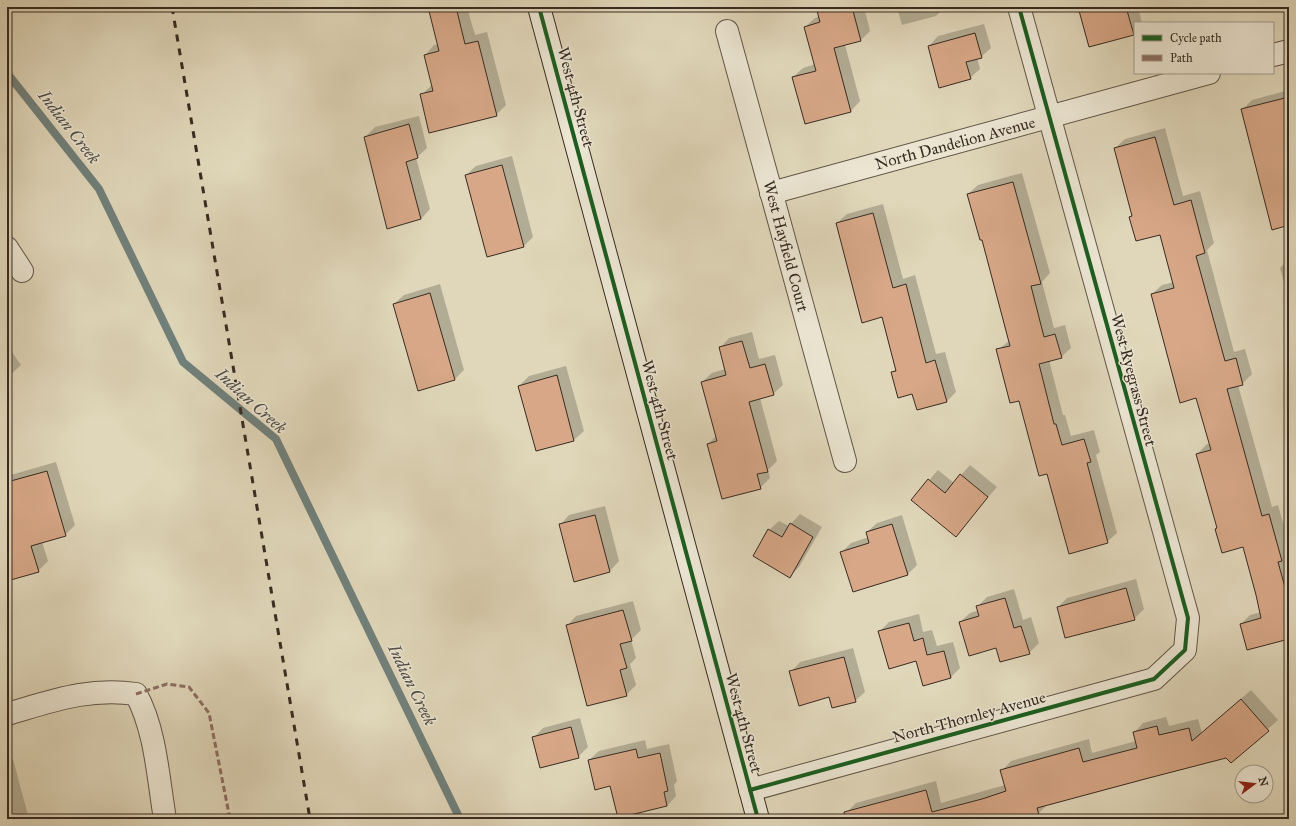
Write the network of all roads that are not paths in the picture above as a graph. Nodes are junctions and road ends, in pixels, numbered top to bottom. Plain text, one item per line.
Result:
1 (539, 7) edge
2 (1019, 7) edge
3 (727, 31) dead end
4 (1289, 51) edge
5 (1274, 55) edge
6 (1204, 74) edge
7 (1049, 117) junction
8 (771, 193) junction
9 (7, 248) edge
10 (22, 271) dead end
11 (845, 461) dead end
12 (1185, 650) joint
13 (7, 714) edge
14 (750, 790) junction
15 (165, 819) edge
16 (758, 819) edge

1 - 14 street, West 4th Street
2 - 7 street, West Ryegrass Street
3 - 8 street, West Hayfield Court
4 - 5 street
6 - 7 street, North Dandelion Avenue
7 - 8 street, North Dandelion Avenue
7 - 12 street, West Ryegrass Street
8 - 11 street, West Hayfield Court
9 - 10 street
12 - 14 street, North Thornley Avenue
13 - 15 street
14 - 16 street, West 4th Street

